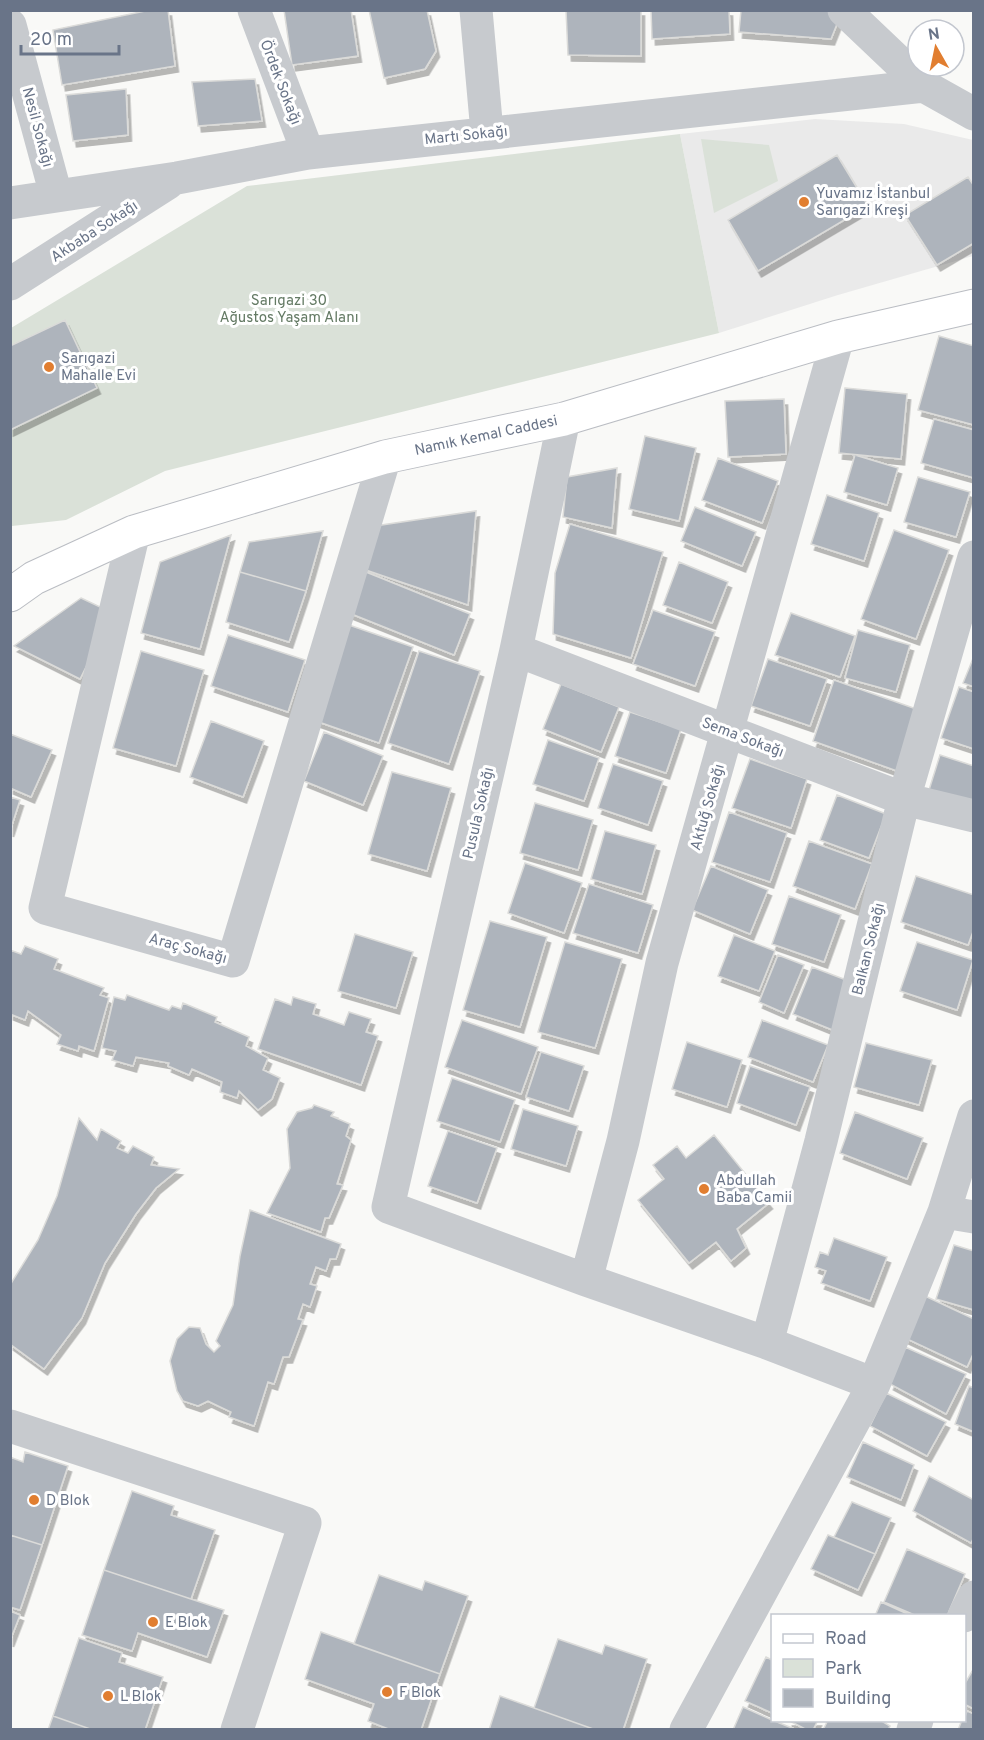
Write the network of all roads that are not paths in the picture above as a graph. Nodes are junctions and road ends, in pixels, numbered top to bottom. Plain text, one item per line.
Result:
1 (21, 10) edge
2 (254, 10) edge
3 (476, 10) edge
4 (844, 10) edge
5 (10, 13) edge
6 (10, 25) edge
7 (924, 86) junction
8 (974, 114) edge
9 (487, 132) junction
10 (308, 153) junction
11 (177, 178) junction
12 (56, 195) junction
13 (10, 203) edge
14 (10, 284) edge
15 (974, 306) edge
16 (838, 337) junction
17 (564, 419) junction
18 (385, 457) junction
19 (134, 532) junction
20 (974, 557) edge
21 (13, 586) edge
22 (516, 650) junction
23 (728, 731) junction
24 (904, 799) junction
25 (974, 816) edge
26 (974, 1116) edge
27 (959, 1214) edge
28 (586, 1280) junction
29 (767, 1342) junction
30 (874, 1384) junction
31 (10, 1426) edge
32 (974, 1597) edge
33 (965, 1614) edge
34 (237, 1730) edge
35 (686, 1730) edge

1 - 5 street
2 - 10 street, Ördek Sokağı
3 - 9 street
4 - 7 street
6 - 12 street, Nesil Sokağı
7 - 8 street
7 - 9 street, Martı Sokağı
9 - 10 street, Martı Sokağı
10 - 11 street, Martı Sokağı
11 - 12 street, Martı Sokağı
11 - 14 street, Akbaba Sokağı
12 - 13 street, Martı Sokağı
15 - 16 main road, Namık Kemal Caddesi
16 - 17 main road, Namık Kemal Caddesi
16 - 23 street, Aktuğ Sokağı
17 - 18 main road, Namık Kemal Caddesi
17 - 22 street, Pusula Sokağı
18 - 19 main road, Namık Kemal Caddesi
18 - 19 street, Araç Sokağı
19 - 21 main road, Namık Kemal Caddesi
20 - 24 street, Balkan Sokağı
22 - 23 street, Sema Sokağı
22 - 28 street, Pusula Sokağı
23 - 24 street, Sema Sokağı
23 - 28 street, Aktuğ Sokağı
24 - 25 street, Sema Sokağı
24 - 29 street, Balkan Sokağı
26 - 27 street
27 - 30 street
28 - 29 street
29 - 30 street
30 - 35 street
31 - 34 street
32 - 33 street

